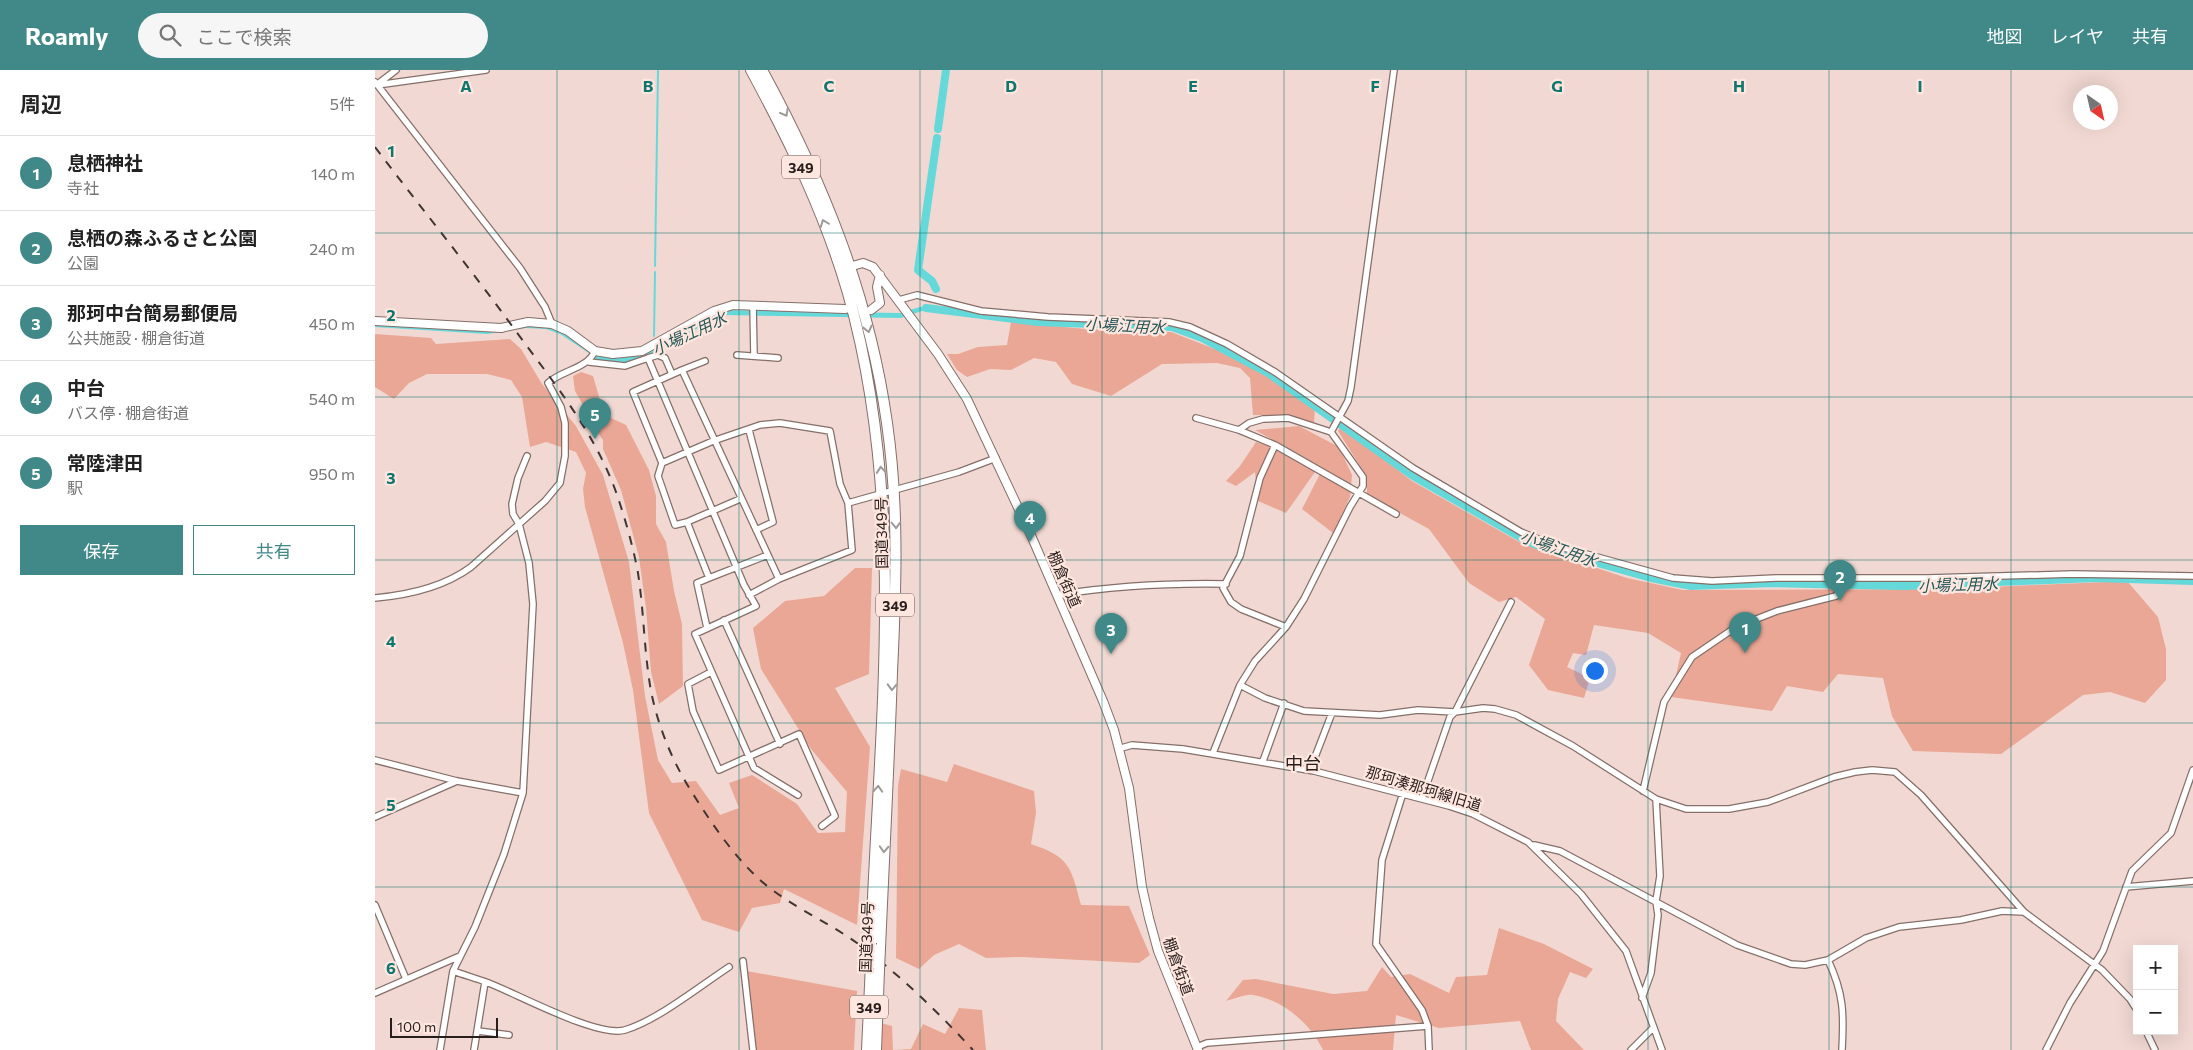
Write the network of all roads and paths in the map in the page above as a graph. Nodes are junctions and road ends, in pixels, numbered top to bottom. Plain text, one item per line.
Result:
1 (396, 70) edge
2 (486, 70) edge
3 (751, 70) edge
4 (762, 70) edge
5 (1394, 70) edge
6 (388, 77) junction
7 (376, 83) edge
8 (392, 83) junction
9 (846, 267) junction
10 (880, 275) junction
11 (899, 300) junction
12 (845, 309) dead end
13 (753, 310) junction
14 (871, 310) dead end
15 (375, 321) edge
16 (552, 324) junction
17 (595, 351) junction
18 (737, 354) dead end
19 (754, 356) junction
20 (648, 358) junction
21 (778, 358) dead end
22 (705, 361) dead end
23 (589, 362) junction
24 (682, 370) junction
25 (672, 374) junction
26 (658, 380) junction
27 (1196, 418) dead end
28 (1339, 418) junction
29 (749, 430) junction
30 (1239, 430) junction
31 (1331, 432) junction
32 (713, 441) junction
33 (1275, 445) junction
34 (689, 452) junction
35 (527, 456) dead end
36 (995, 458) junction
37 (662, 463) junction
38 (895, 491) junction
39 (1358, 493) junction
40 (883, 494) junction
41 (740, 499) junction
42 (848, 504) junction
43 (714, 511) junction
44 (1397, 514) dead end
45 (687, 522) junction
46 (519, 524) junction
47 (755, 530) junction
48 (768, 555) junction
49 (737, 567) junction
50 (2193, 576) edge
51 (709, 578) junction
52 (779, 579) junction
53 (1840, 583) junction
54 (1226, 584) junction
55 (749, 595) junction
56 (1057, 595) junction
57 (375, 598) edge
58 (1511, 602) dead end
59 (724, 620) junction
60 (1286, 627) junction
61 (707, 628) junction
62 (711, 672) junction
63 (1240, 685) junction
64 (1284, 703) junction
65 (1455, 712) junction
66 (1332, 713) junction
67 (780, 744) junction
68 (1118, 748) junction
69 (1213, 753) junction
70 (747, 757) junction
71 (375, 760) edge
72 (1263, 761) junction
73 (1310, 770) junction
74 (2193, 770) edge
75 (457, 781) junction
76 (1643, 791) junction
77 (523, 793) junction
78 (1403, 793) junction
79 (798, 795) dead end
80 (1422, 798) junction
81 (1656, 799) junction
82 (375, 817) edge
83 (823, 826) dead end
84 (1534, 846) junction
85 (2193, 881) edge
86 (2126, 887) junction
87 (1656, 901) junction
88 (375, 905) edge
89 (2024, 912) junction
90 (875, 945) junction
91 (460, 956) junction
92 (1828, 960) junction
93 (743, 961) dead end
94 (2095, 965) junction
95 (729, 967) dead end
96 (875, 967) junction
97 (453, 971) junction
98 (407, 979) junction
99 (485, 982) junction
100 (375, 993) edge
101 (1642, 998) junction
102 (2133, 1004) edge
103 (1428, 1026) junction
104 (1653, 1028) junction
105 (477, 1030) junction
106 (509, 1034) dead end
107 (2148, 1035) edge
108 (1198, 1049) edge
109 (440, 1050) edge
110 (475, 1050) edge
111 (753, 1050) edge
112 (867, 1050) edge
113 (876, 1050) edge
114 (1429, 1050) edge
115 (1631, 1050) edge
116 (1662, 1050) edge
117 (1842, 1050) edge
118 (2046, 1050) edge
119 (2155, 1050) edge

1 - 6 street
2 - 8 street
9 -> 3 highway, 国道349号 / 349
4 -> 9 highway, 国道349号 / 349
5 - 28 street
6 - 7 street
6 - 8 street
7 - 8 street
7 - 16 street
9 - 10 street, 棚倉街道
9 -> 38 highway, 国道349号 / 349
40 -> 9 highway, 国道349号 / 349
10 - 11 street, 棚倉街道
10 - 14 street
11 - 28 street
11 - 36 street, 棚倉街道
12 - 13 street
13 - 17 street
13 - 19 street
15 - 16 street
16 - 17 street
17 - 23 street
18 - 19 street
19 - 21 street
20 - 23 street
20 - 25 street
20 - 26 street
22 - 24 street
23 - 46 street
24 - 25 street
24 - 32 street
25 - 26 street
26 - 34 street
26 - 37 street
27 - 30 street
28 - 31 street
28 - 53 street
29 - 32 street
29 - 42 street
29 - 47 street
30 - 31 street
30 - 33 street
31 - 39 street
32 - 34 street
32 - 41 street
33 - 39 street
33 - 54 street
34 - 37 street
34 - 43 street
35 - 46 street
36 - 38 street
36 - 56 street, 棚倉街道
37 - 45 street
38 - 40 street
38 -> 90 highway, 国道349号 / 349
39 - 44 street
39 - 60 street
40 - 42 street
90 -> 40 highway, 国道349号 / 349
41 - 43 street
41 - 47 street
42 - 52 street
43 - 45 street
43 - 49 street
45 - 51 street
46 - 57 street
46 - 77 street
47 - 48 street
48 - 49 street
48 - 52 street
49 - 51 street
49 - 55 street
50 - 53 street
51 - 61 street
52 - 55 street
53 - 76 street
54 - 56 street
54 - 60 street
55 - 59 street
56 - 68 street, 棚倉街道
58 - 65 street
59 - 61 street
59 - 67 street
60 - 63 street
61 - 62 street
62 - 70 street
62 - 70 street
63 - 64 street
63 - 69 street
64 - 66 street
64 - 72 street
65 - 66 street
65 - 76 street
65 - 80 street
66 - 73 street
67 - 70 street
67 - 83 street
68 - 69 street, 那珂湊那珂線旧道
68 - 108 street, 棚倉街道
69 - 72 street, 那珂湊那珂線旧道
70 - 79 street
71 - 75 street
72 - 73 street, 那珂湊那珂線旧道
73 - 78 street, 那珂湊那珂線旧道
74 - 86 street
75 - 77 street
75 - 82 street
76 - 81 street
77 - 91 street
78 - 80 street, 那珂湊那珂線旧道
78 - 103 street
80 - 84 street, 那珂湊那珂線旧道
81 - 87 street
81 - 89 street
84 - 87 street
84 - 101 street, 那珂湊那珂線旧道
85 - 86 street
86 - 94 street
87 - 92 street
87 - 101 street
88 - 98 street
89 - 92 street
89 - 94 street
90 - 96 highway, 国道349号 / 349, bridge
91 - 97 street
91 - 98 street
92 - 117 street
93 - 111 street
94 - 102 street
94 - 118 street
95 - 99 street
96 - 112 highway, 国道349号 / 349
96 - 113 highway, 国道349号 / 349
97 - 99 street
97 - 109 street
98 - 100 street
99 - 105 street
101 - 104 street, 那珂湊那珂線旧道
103 - 108 street
103 - 114 street
104 - 115 street
104 - 116 street, 那珂湊那珂線旧道
105 - 106 street
105 - 110 street
107 - 119 street

